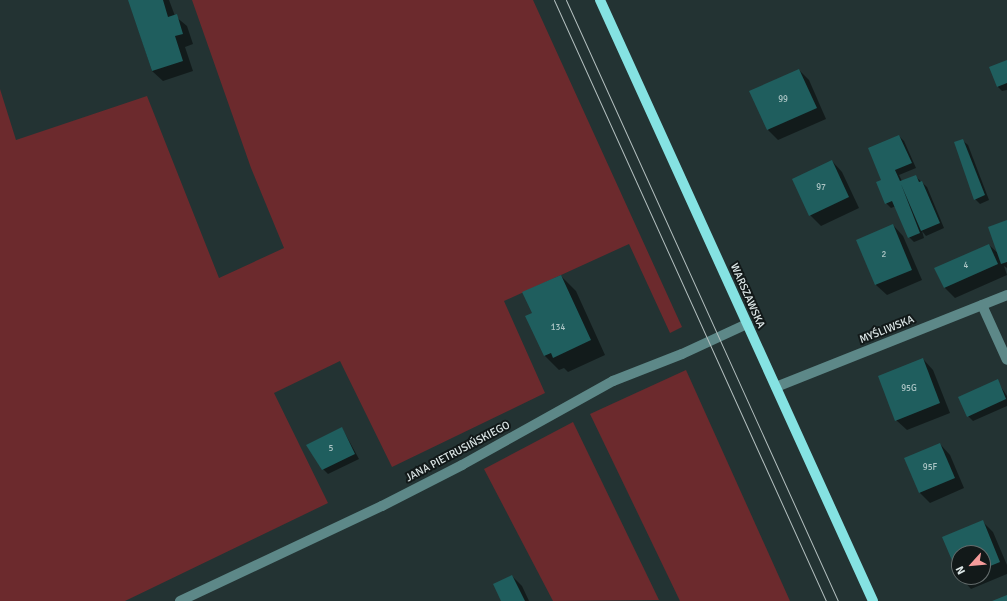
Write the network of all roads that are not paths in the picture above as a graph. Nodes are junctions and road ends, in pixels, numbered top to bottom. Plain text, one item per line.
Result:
1 (600, 0) edge
2 (1007, 295) edge
3 (982, 305) junction
4 (747, 324) junction
5 (1007, 360) edge
6 (776, 387) junction
7 (180, 601) edge
8 (873, 601) edge

1 - 4 main road, WARSZAWSKA
2 - 3 street, MYŚLIWSKA
3 - 5 street
3 - 6 street, MYŚLIWSKA
4 - 6 main road, WARSZAWSKA
4 - 7 street, JANA PIETRUSIŃSKIEGO
6 - 8 main road, WARSZAWSKA

